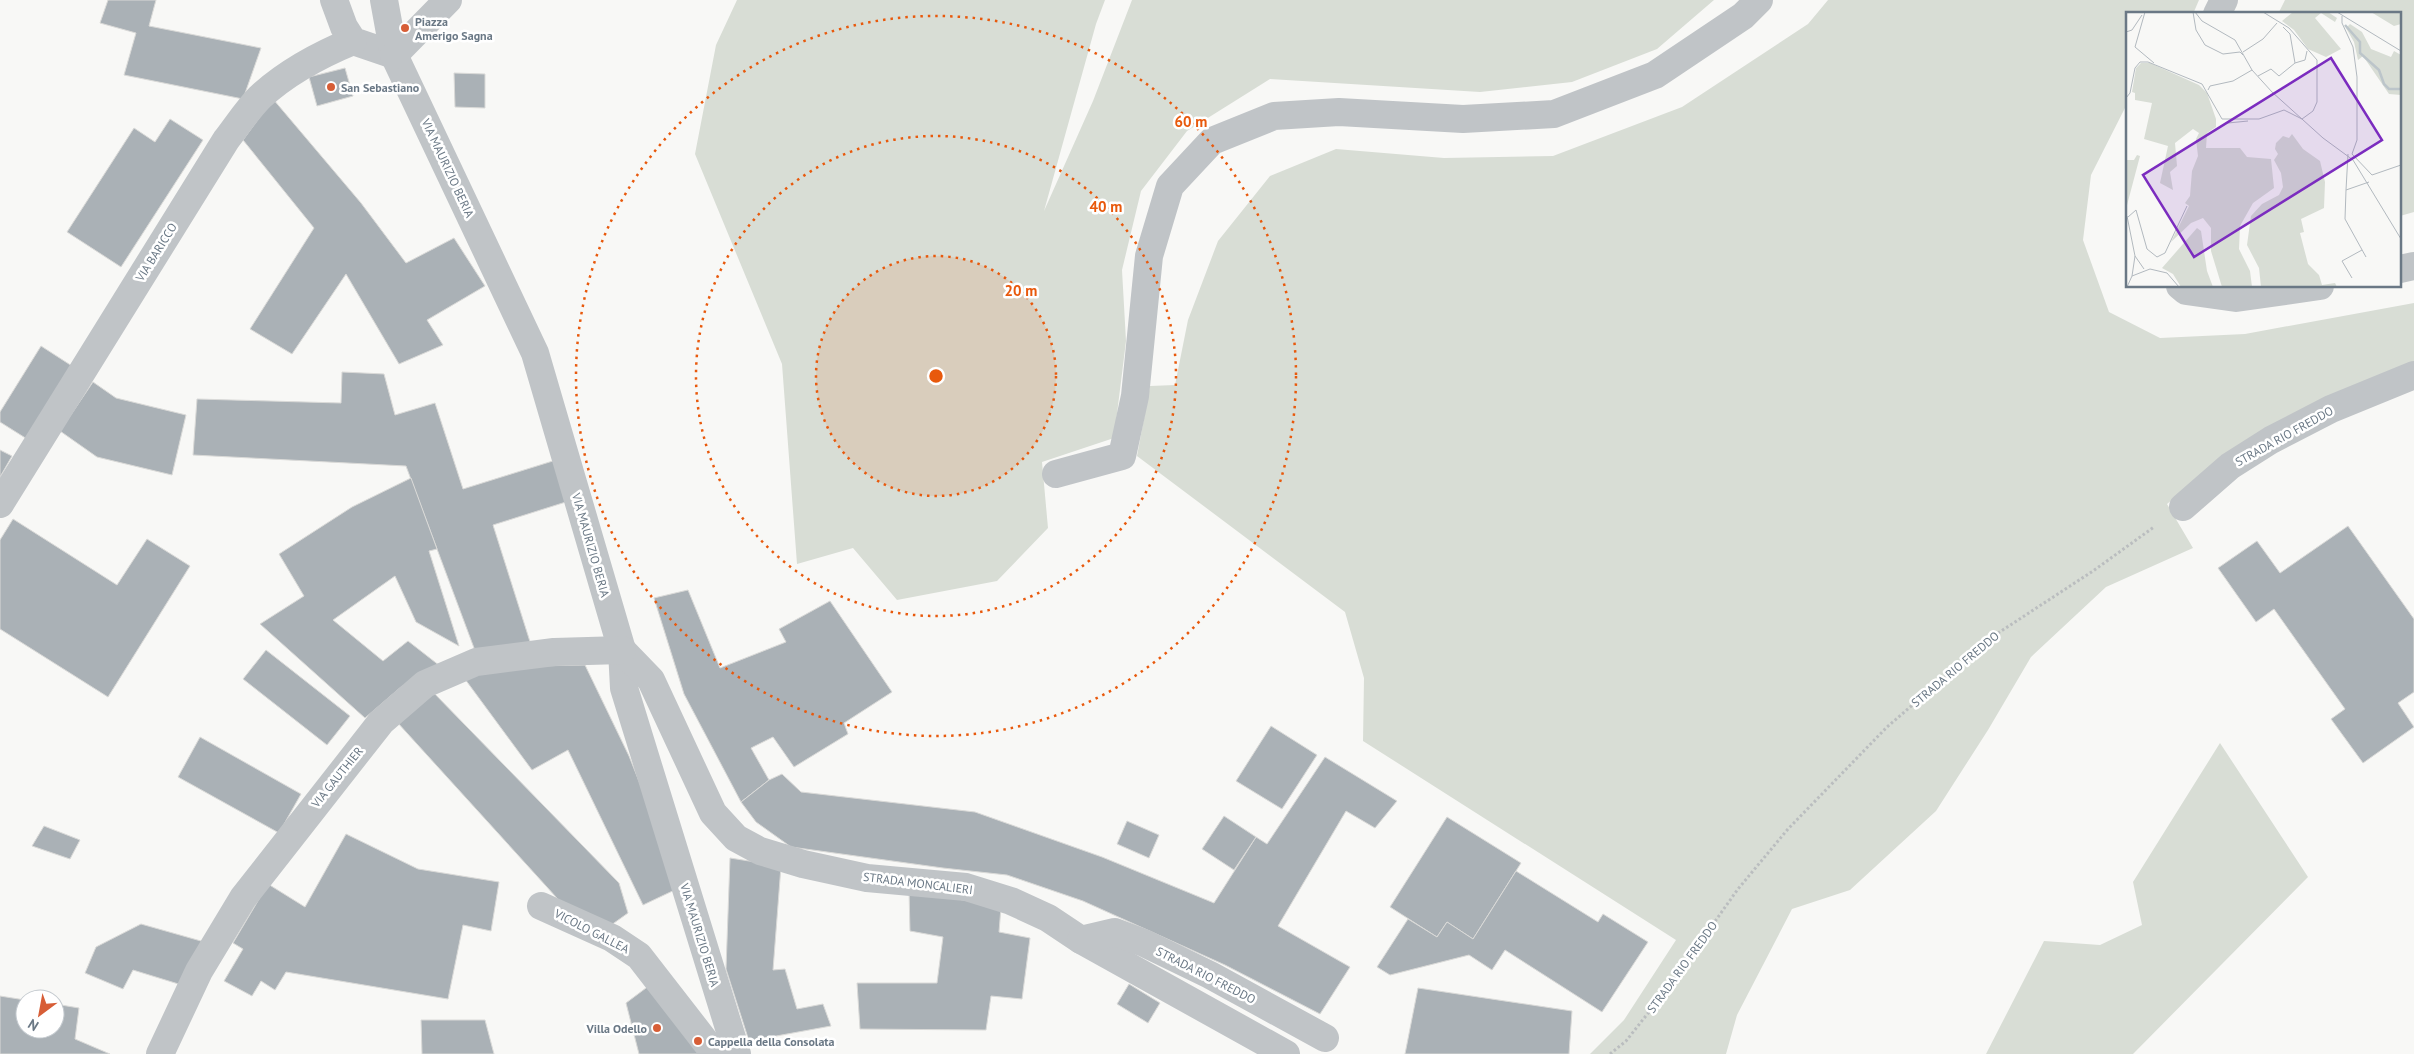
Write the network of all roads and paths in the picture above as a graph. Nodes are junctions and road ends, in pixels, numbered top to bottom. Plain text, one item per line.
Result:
1 (334, 0) edge
2 (384, 0) edge
3 (448, 0) edge
4 (1759, 0) edge
5 (2224, 0) edge
6 (2218, 12) edge
7 (353, 41) junction
8 (394, 56) junction
9 (2182, 288) edge
10 (2306, 288) edge
11 (2414, 375) edge
12 (1056, 474) dead end
13 (0, 504) edge
14 (2183, 506) joint
15 (622, 650) junction
16 (541, 906) dead end
17 (1081, 940) junction
18 (1325, 1038) dead end
19 (160, 1054) edge
20 (715, 1054) edge
21 (736, 1054) edge
22 (1286, 1054) edge
23 (1610, 1054) edge

1 - 7 street
2 - 8 street
3 - 8 street
4 - 12 street
5 - 6 street
7 - 8 street
7 - 13 street, VIA BARICCO
8 - 15 street, VIA MAURIZIO BERIA
9 - 10 street
11 - 14 street, STRADA RIO FREDDO
14 - 23 path, STRADA RIO FREDDO
15 - 17 street, STRADA MONCALIERI
15 - 19 street, VIA GAUTHIER
15 - 21 street, VIA MAURIZIO BERIA
16 - 20 street, VICOLO GALLEA
17 - 18 street, STRADA RIO FREDDO
17 - 22 street, STRADA MONCALIERI

